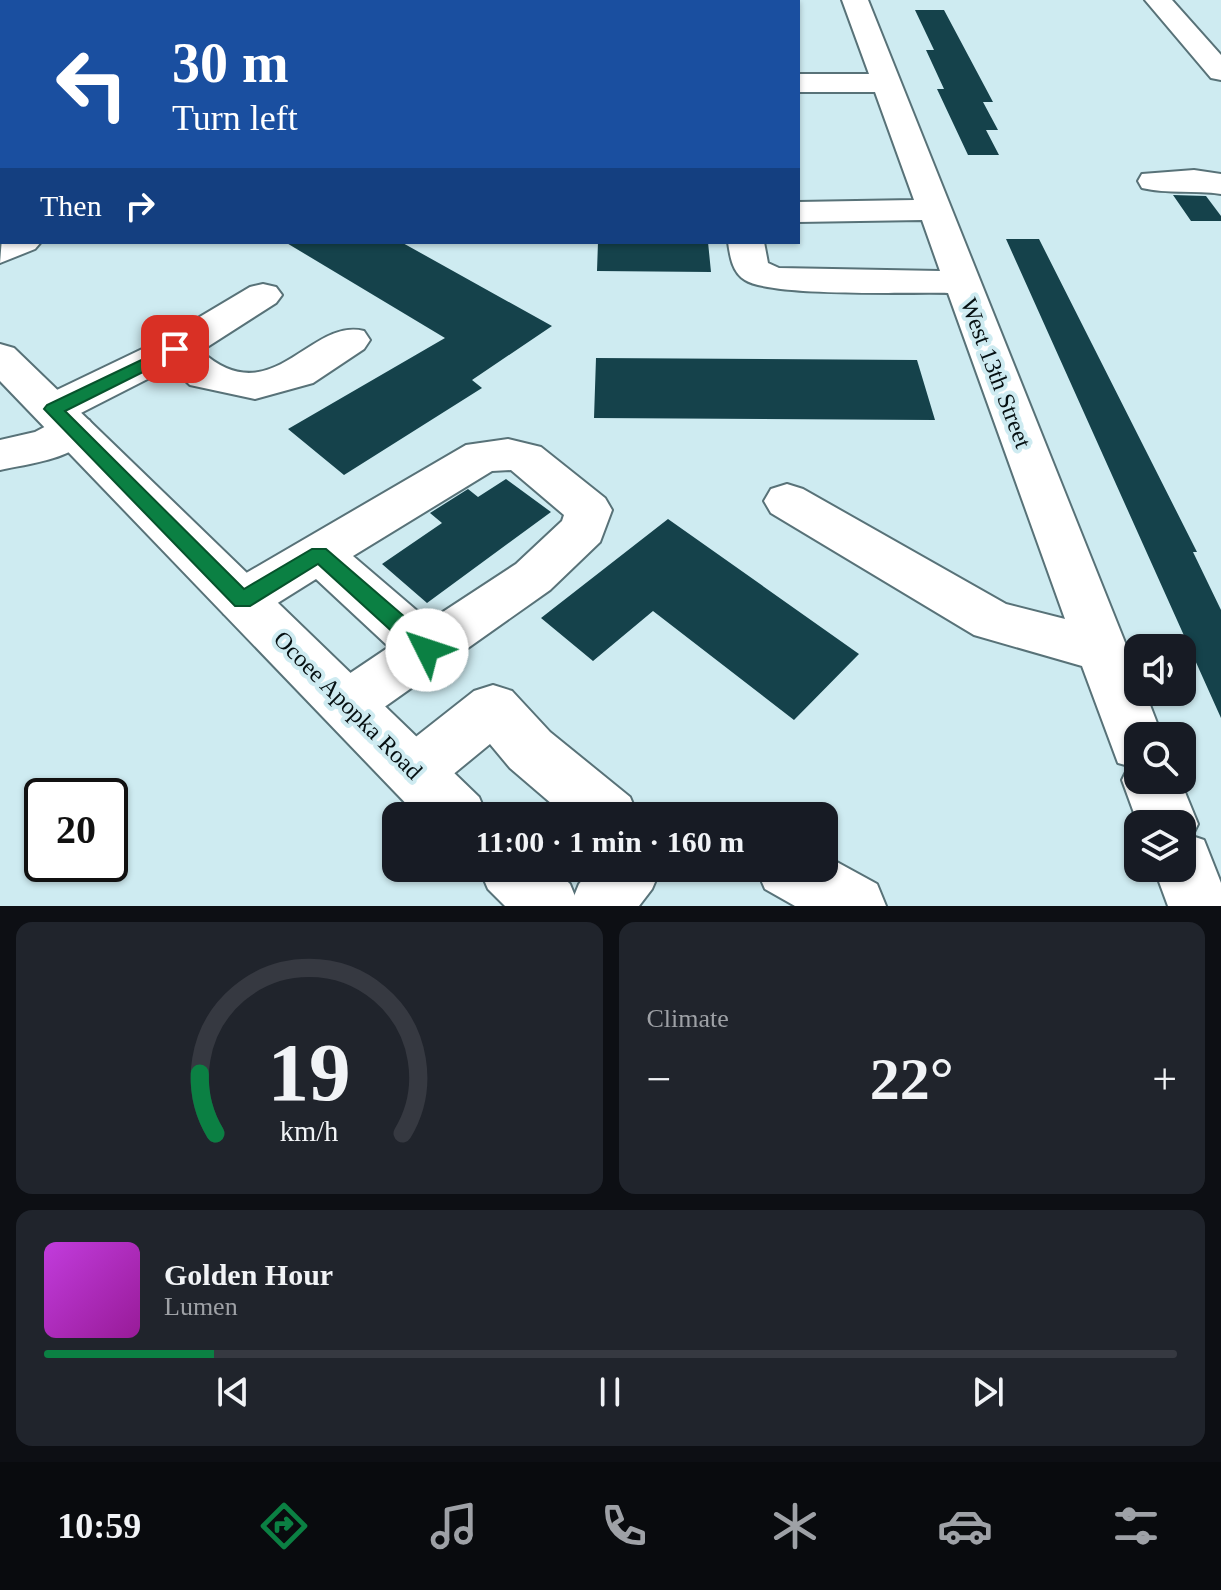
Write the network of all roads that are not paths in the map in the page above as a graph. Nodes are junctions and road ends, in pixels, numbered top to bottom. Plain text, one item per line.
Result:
1 (855, 0) edge
2 (1158, 0) edge
3 (1221, 72) edge
4 (800, 83) edge
5 (886, 83) junction
6 (1154, 181) dead end
7 (1221, 184) edge
8 (935, 210) junction
9 (800, 212) edge
10 (18, 244) edge
11 (746, 244) edge
12 (0, 252) edge
13 (962, 282) junction
14 (263, 295) dead end
15 (350, 340) dead end
16 (175, 349) junction
17 (0, 357) edge
18 (63, 420) junction
19 (0, 455) edge
20 (787, 501) dead end
21 (319, 554) junction
22 (242, 600) junction
23 (427, 650) junction
24 (1102, 650) junction
25 (347, 704) junction
26 (1129, 722) edge
27 (414, 772) junction
28 (444, 802) edge
29 (592, 802) edge
30 (524, 882) edge
31 (619, 882) edge
32 (812, 882) edge
33 (1190, 882) edge
34 (548, 906) edge
35 (601, 906) edge
36 (855, 906) edge
37 (1199, 906) edge

1 - 5 street, West 13th Street
2 - 3 street
4 - 5 street
5 - 8 street, West 13th Street
6 - 7 street
8 - 9 street
8 - 13 street, West 13th Street
10 - 12 street
11 - 13 street
13 - 24 street, West 13th Street
14 - 16 street
15 - 16 street
16 - 18 street
17 - 18 street, Ocoee Apopka Road
18 - 19 street
18 - 22 street, Ocoee Apopka Road
20 - 24 street
21 - 22 street
21 - 23 street
21 - 23 street
22 - 25 street, Ocoee Apopka Road
23 - 25 street
24 - 26 street, West 13th Street
25 - 27 street, Ocoee Apopka Road
27 - 28 street, Ocoee Apopka Road
27 - 29 street
30 - 34 street
31 - 35 street
32 - 36 street
33 - 37 street

